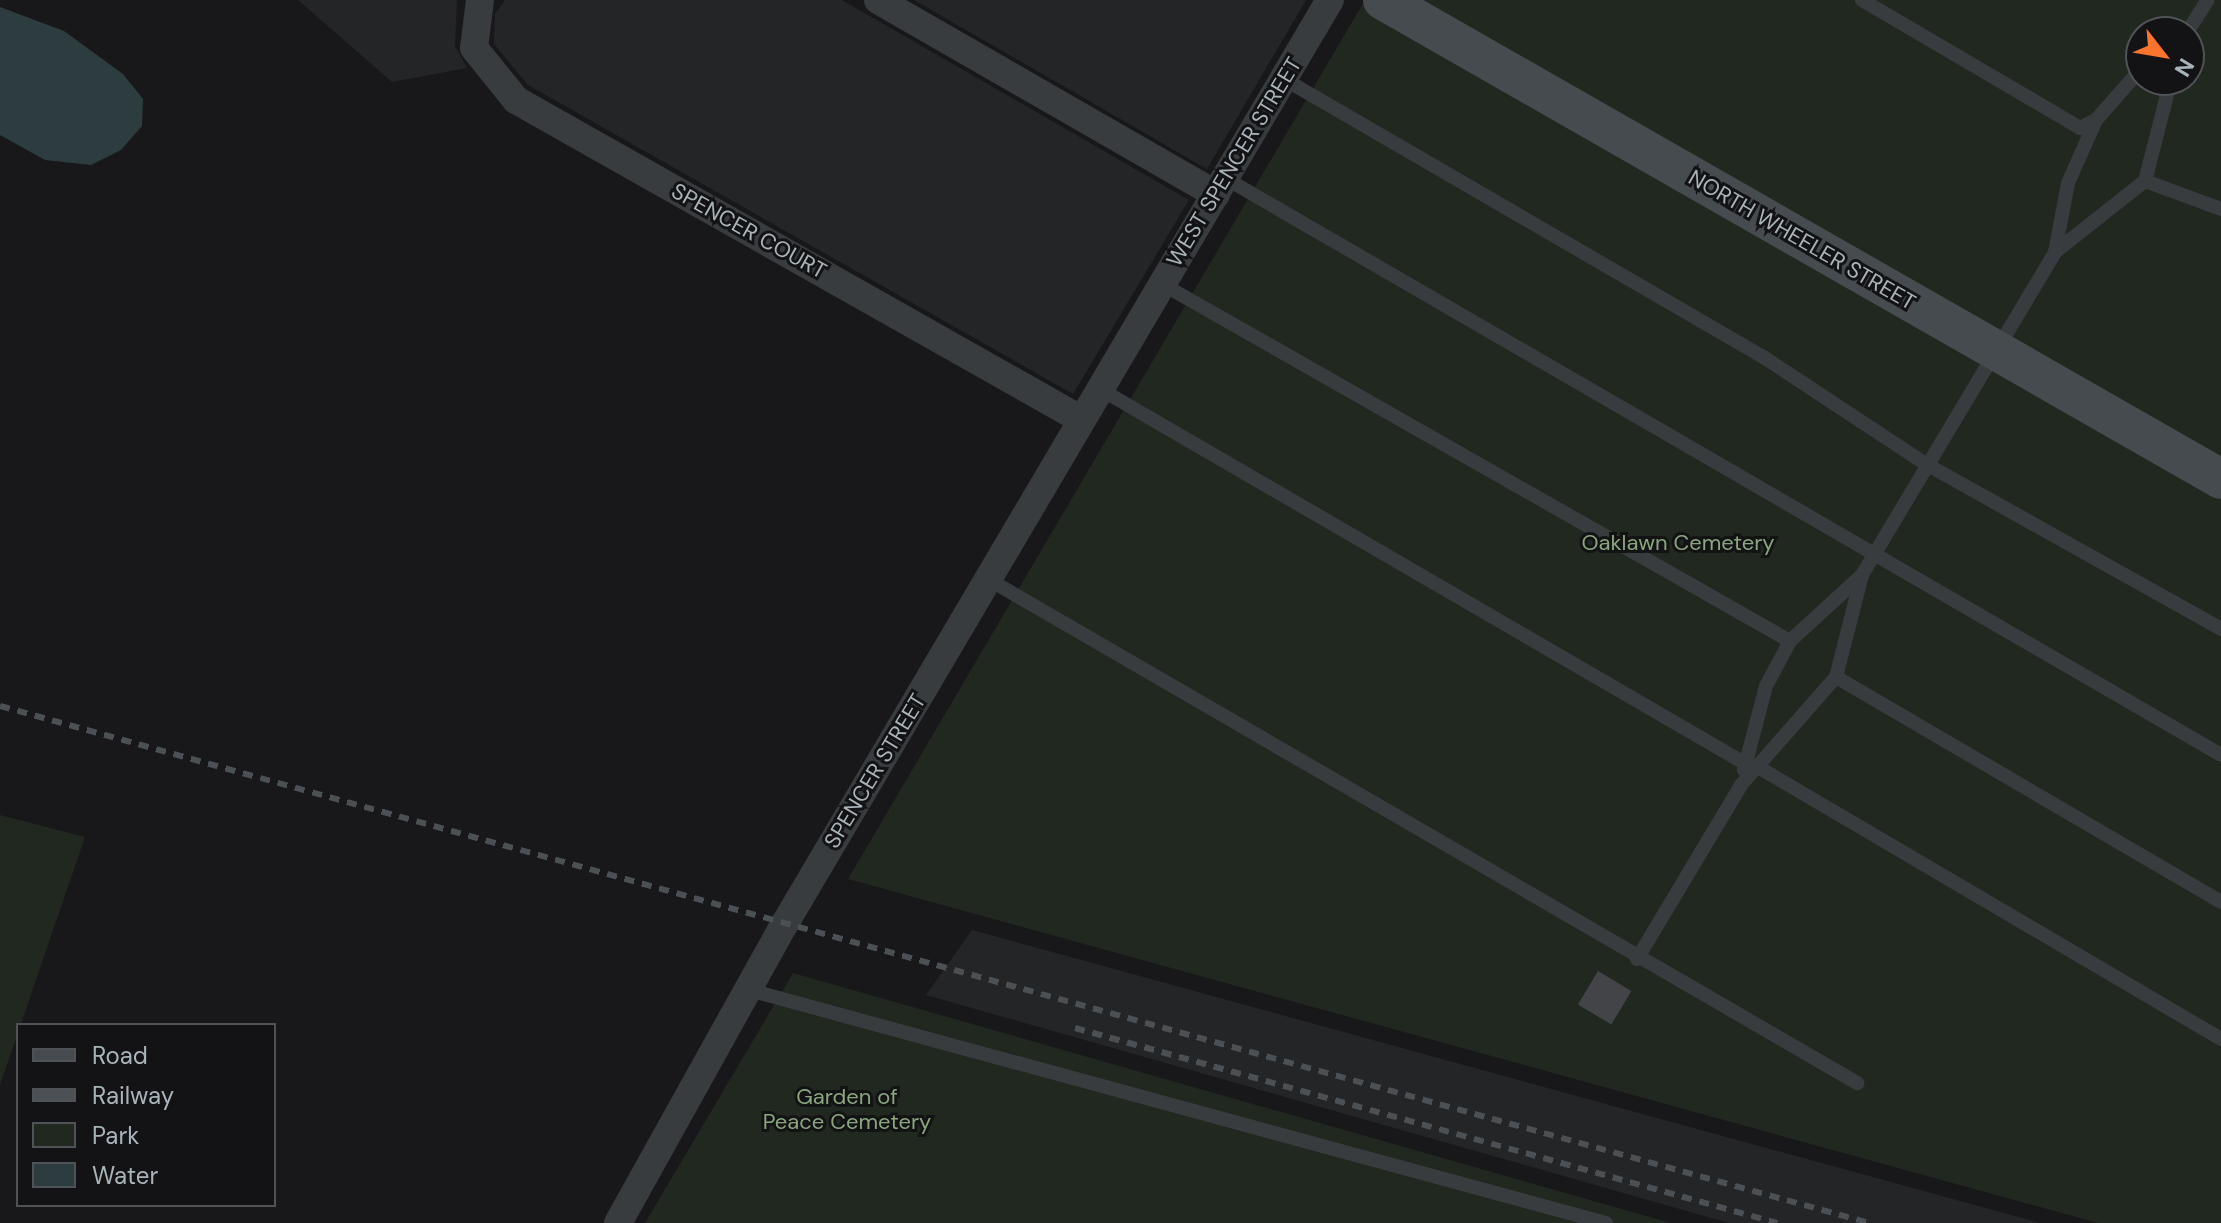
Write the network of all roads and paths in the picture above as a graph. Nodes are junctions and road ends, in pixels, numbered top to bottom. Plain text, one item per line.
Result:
1 (480, 0) edge
2 (878, 0) edge
3 (1330, 0) edge
4 (1383, 0) edge
5 (1862, 0) edge
6 (1284, 79) junction
7 (2125, 87) edge
8 (2167, 96) edge
9 (2096, 120) junction
10 (2145, 181) junction
11 (1221, 186) junction
12 (2221, 209) edge
13 (2055, 252) junction
14 (1162, 284) junction
15 (1138, 323) joint
16 (1993, 350) junction
17 (1100, 389) junction
18 (1082, 420) junction
19 (1926, 464) junction
20 (2221, 479) edge
21 (1875, 552) junction
22 (1862, 575) junction
23 (988, 579) junction
24 (2221, 629) edge
25 (1790, 641) junction
26 (1836, 677) junction
27 (2221, 755) edge
28 (1752, 765) junction
29 (2221, 902) edge
30 (1637, 959) junction
31 (749, 990) junction
32 (2221, 1039) edge
33 (1857, 1083) dead end
34 (621, 1222) edge
35 (1606, 1223) edge

1 - 18 street, SPENCER COURT
2 - 11 street
3 - 6 street, WEST SPENCER STREET
4 - 16 main road, NORTH WHEELER STREET
5 - 9 lane
6 - 11 street, WEST SPENCER STREET
6 - 19 lane
7 - 9 lane
8 - 10 lane
9 - 13 lane
10 - 12 lane
10 - 13 lane
11 - 14 street, WEST SPENCER STREET
11 - 21 lane
13 - 16 lane
14 - 15 street, WEST SPENCER STREET
14 - 25 lane
15 - 17 street, SPENCER STREET
16 - 19 lane
16 - 20 main road, NORTH WHEELER STREET
17 - 18 street, SPENCER STREET
17 - 28 lane
18 - 23 street, SPENCER STREET
19 - 21 lane
19 - 24 lane
21 - 22 lane
21 - 27 lane
22 - 25 lane
22 - 26 lane
23 - 30 lane
23 - 31 street, SPENCER STREET
25 - 28 lane
26 - 28 lane
26 - 29 lane
28 - 30 lane
28 - 32 lane
30 - 33 lane
31 - 34 street, SPENCER STREET
31 - 35 lane

